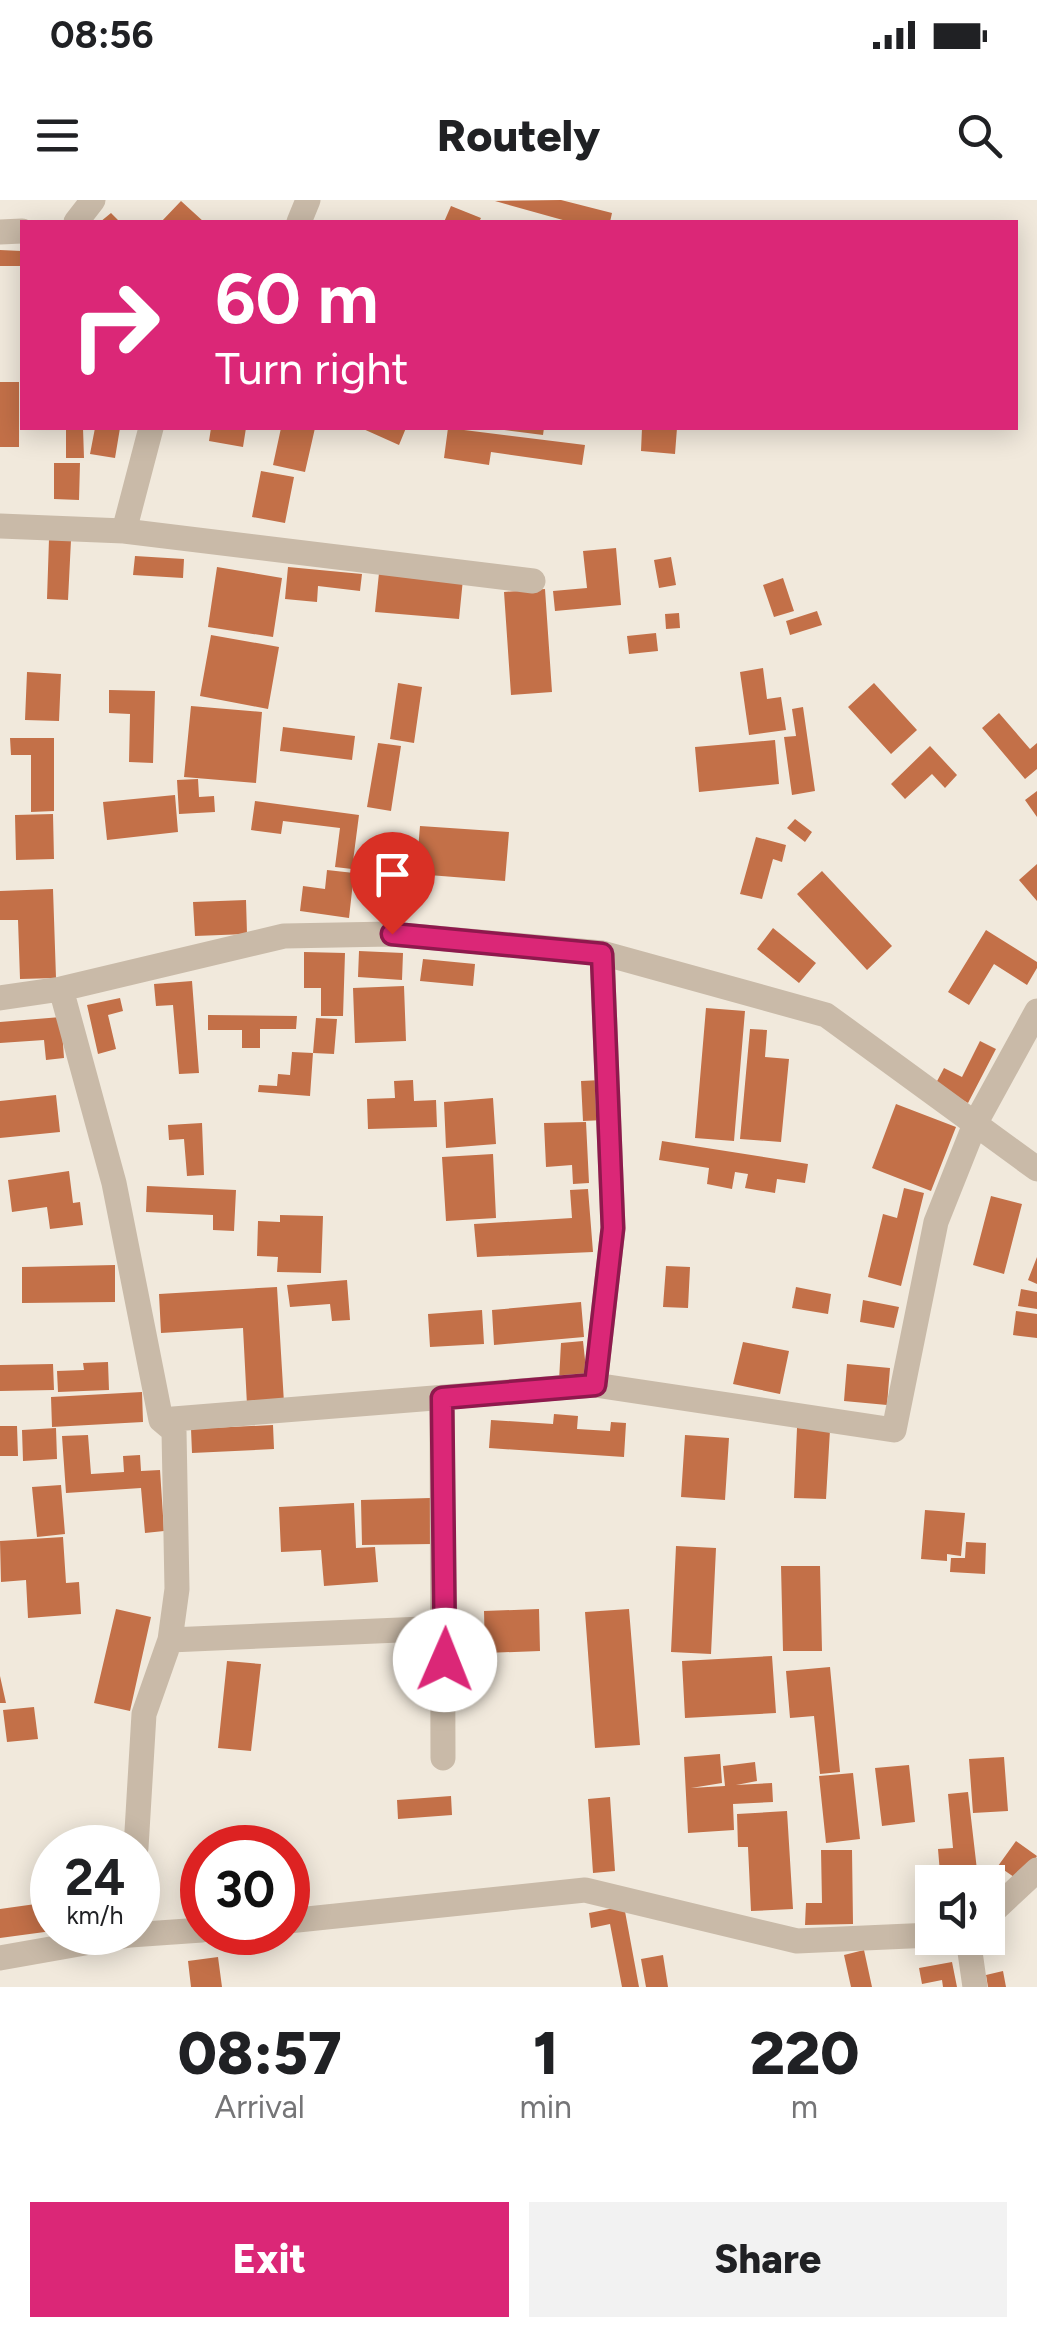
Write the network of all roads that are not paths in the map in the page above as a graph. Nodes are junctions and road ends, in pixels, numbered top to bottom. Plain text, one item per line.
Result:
1 (93, 200) edge
2 (78, 220) edge
3 (150, 430) edge
4 (0, 526) edge
5 (124, 531) junction
6 (533, 581) dead end
7 (602, 954) junction
8 (61, 988) junction
9 (0, 998) edge
10 (1037, 1011) edge
11 (975, 1124) junction
12 (1037, 1169) edge
13 (595, 1385) junction
14 (442, 1398) junction
15 (162, 1420) junction
16 (446, 1628) junction
17 (170, 1640) junction
18 (443, 1758) dead end
19 (137, 1825) edge
20 (1037, 1870) edge
21 (1005, 1900) edge
22 (310, 1919) edge
23 (915, 1937) edge
24 (30, 1953) edge
25 (970, 1955) edge
26 (0, 1958) edge
27 (975, 1987) edge

1 - 2 street
3 - 5 street
4 - 5 street
5 - 6 street
7 - 8 street
7 - 11 street
7 - 13 street
8 - 9 street
8 - 15 street
10 - 11 street
11 - 12 street
11 - 13 street
13 - 14 street
14 - 15 street
14 - 16 street
15 - 17 street
16 - 17 street
16 - 18 street
17 - 19 street
20 - 21 street
22 - 23 street
24 - 26 street
25 - 27 street

